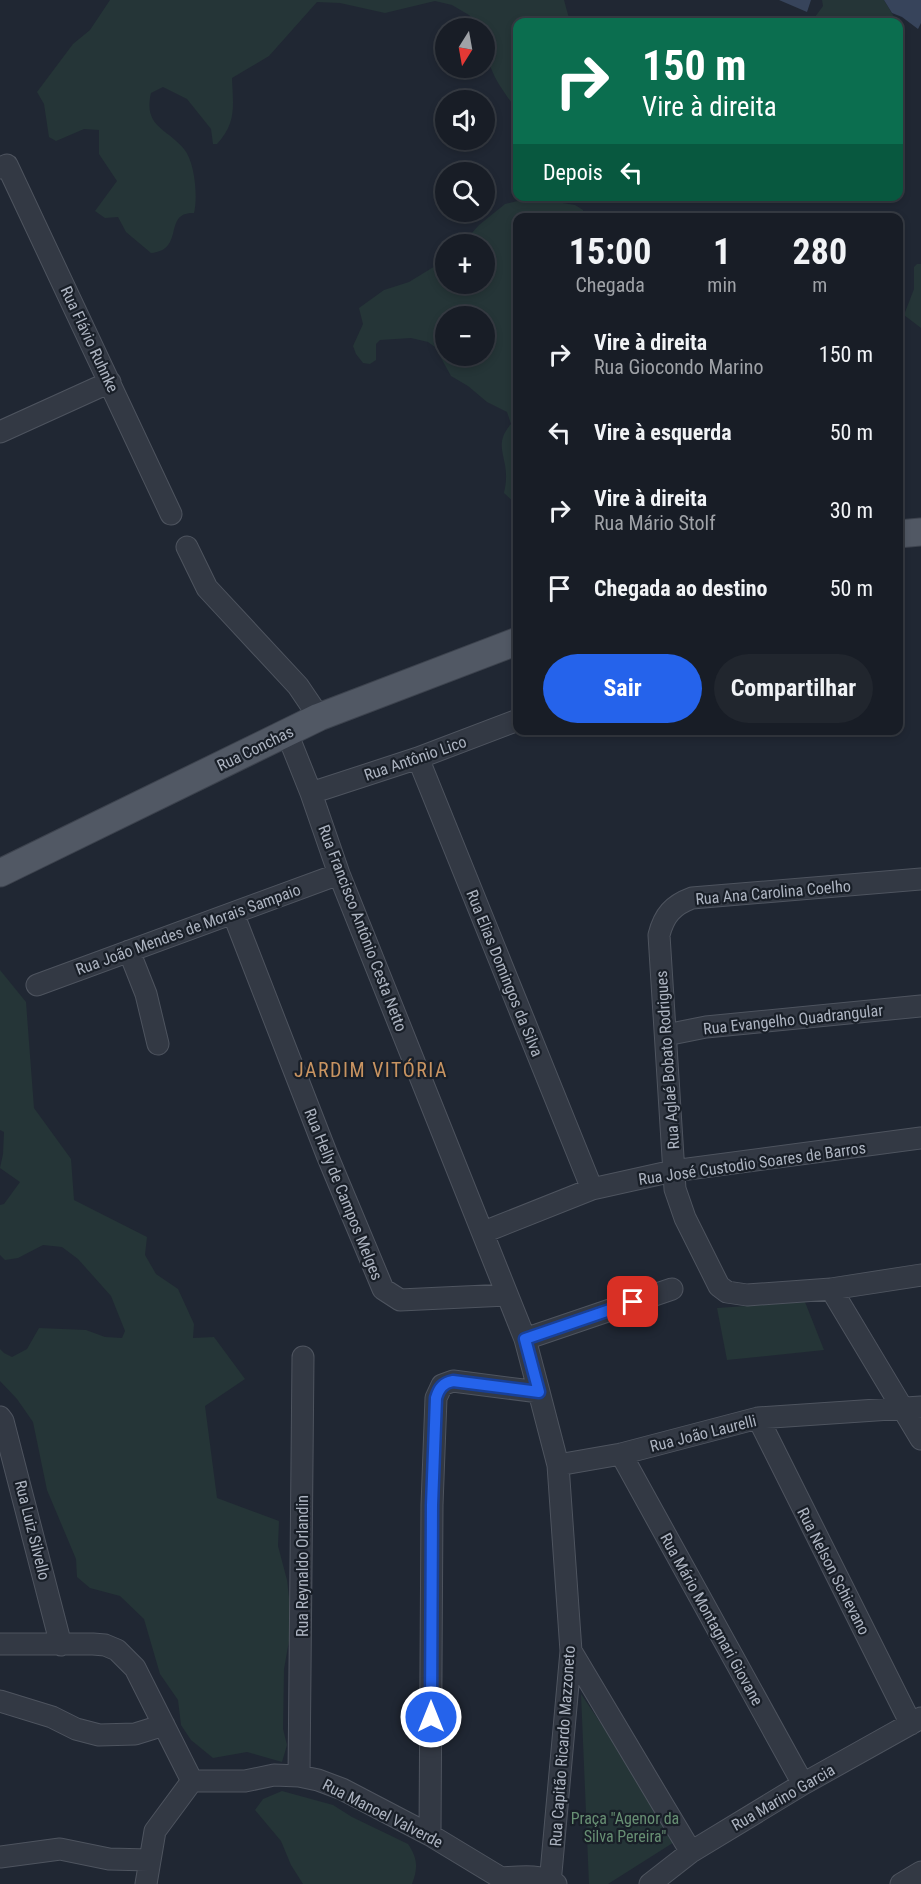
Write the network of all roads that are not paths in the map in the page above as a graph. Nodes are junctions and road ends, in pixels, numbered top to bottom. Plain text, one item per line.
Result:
1 (3, 167) edge
2 (110, 382) junction
3 (0, 432) edge
4 (171, 514) dead end
5 (921, 532) edge
6 (903, 534) edge
7 (187, 548) dead end
8 (513, 643) edge
9 (319, 717) junction
10 (513, 722) edge
11 (287, 733) junction
12 (418, 758) junction
13 (312, 793) junction
14 (0, 873) edge
15 (339, 874) junction
16 (921, 879) edge
17 (233, 913) junction
18 (659, 948) joint
19 (129, 951) junction
20 (37, 985) dead end
21 (921, 1006) edge
22 (666, 1035) junction
23 (158, 1044) dead end
24 (921, 1138) edge
25 (673, 1171) junction
26 (592, 1189) junction
27 (484, 1232) junction
28 (921, 1275) edge
29 (672, 1289) dead end
30 (831, 1289) junction
31 (507, 1295) junction
32 (525, 1339) junction
33 (303, 1357) dead end
34 (539, 1392) junction
35 (911, 1408) edge
36 (0, 1417) edge
37 (758, 1418) junction
38 (921, 1439) edge
39 (621, 1454) junction
40 (558, 1465) junction
41 (0, 1644) edge
42 (61, 1645) junction
43 (571, 1651) junction
44 (0, 1701) edge
45 (916, 1721) edge
46 (164, 1725) junction
47 (300, 1776) junction
48 (192, 1781) junction
49 (803, 1784) junction
50 (430, 1835) junction
51 (692, 1852) junction
52 (0, 1857) edge
53 (149, 1860) junction
54 (921, 1872) edge
55 (506, 1881) edge
56 (552, 1883) edge
57 (146, 1884) edge
58 (650, 1884) edge
59 (901, 1884) edge

1 - 2 street, Rua Flávio Ruhnke
2 - 3 street
2 - 4 street, Rua Flávio Ruhnke
5 - 6 main road
7 - 9 street
8 - 9 main road, Rua Conchas
9 - 11 main road, Rua Conchas
10 - 12 street, Rua Antônio Lico
11 - 13 street, Rua Francisco Antônio Cesta Netto
11 - 14 main road, Rua Conchas
12 - 13 street, Rua Antônio Lico
12 - 26 street, Rua Elias Domingos da Silva
13 - 15 street, Rua Francisco Antônio Cesta Netto
15 - 17 street, Rua João Mendes de Morais Sampaio
15 - 27 street, Rua Francisco Antônio Cesta Netto
16 - 18 street, Rua Ana Carolina Coelho
17 - 19 street, Rua João Mendes de Morais Sampaio
17 - 31 street, Rua Helly de Campos Melges
18 - 22 street, Rua Aglaé Bobato Rodrigues
19 - 20 street, Rua João Mendes de Morais Sampaio
19 - 23 street
21 - 22 street, Rua Evangelho Quadrangular
22 - 25 street, Rua Aglaé Bobato Rodrigues
24 - 25 street, Rua José Custodio Soares de Barros
25 - 26 street, Rua José Custodio Soares de Barros
25 - 30 street, Rua Aglaé Bobato Rodrigues
26 - 27 street, Rua José Custodio Soares de Barros
27 - 31 street, Rua Francisco Antônio Cesta Netto
28 - 30 street, Rua Aglaé Bobato Rodrigues
29 - 32 street
30 - 35 street
31 - 32 street, Rua Francisco Antônio Cesta Netto
32 - 34 street, Rua Francisco Antônio Cesta Netto
33 - 47 street, Rua Reynaldo Orlandin
34 - 40 street, Rua Capitão Ricardo Mazzoneto
34 - 50 street
35 - 37 street, Rua João Laurelli
35 - 38 street
36 - 42 street, Rua Luiz Silvello
37 - 39 street, Rua João Laurelli
37 - 45 street, Rua Nelson Schievano
39 - 40 street, Rua João Laurelli
39 - 49 street, Rua Mário Montagnari Giovane
40 - 43 street, Rua Capitão Ricardo Mazzoneto
41 - 42 street
42 - 46 street
43 - 51 street
43 - 56 street, Rua Capitão Ricardo Mazzoneto
44 - 46 street
45 - 49 street, Rua Marino Garcia
46 - 48 street
47 - 48 street, Rua Manoel Valverde
47 - 50 street, Rua Manoel Valverde
48 - 53 street
49 - 51 street, Rua Marino Garcia
50 - 55 street, Rua Manoel Valverde
51 - 58 street, Rua Marino Garcia
52 - 53 street
53 - 57 street
54 - 59 street
55 - 56 street, Rua Manoel Valverde

